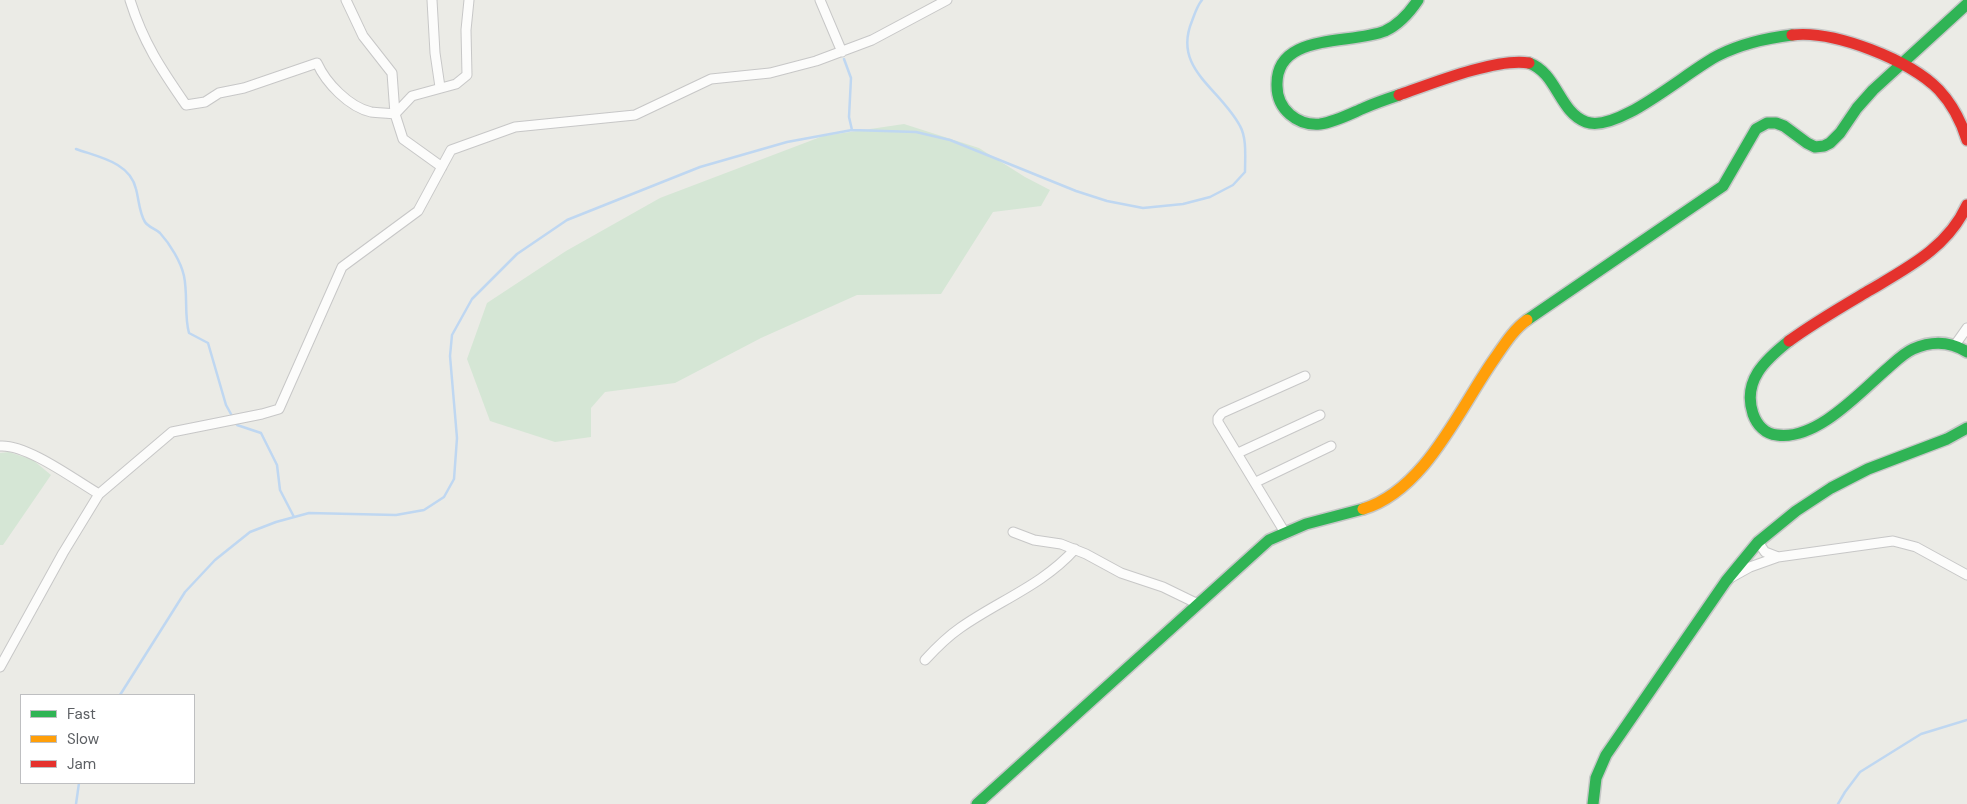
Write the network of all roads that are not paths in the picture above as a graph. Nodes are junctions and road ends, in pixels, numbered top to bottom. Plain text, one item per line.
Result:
1 (130, 0) edge
2 (346, 0) edge
3 (432, 0) edge
4 (469, 0) edge
5 (820, 0) edge
6 (947, 0) edge
7 (1418, 0) edge
8 (1967, 4) edge
9 (842, 52) junction
10 (1902, 63) junction
11 (440, 87) junction
12 (395, 114) junction
13 (1967, 140) edge
14 (442, 167) junction
15 (1967, 205) edge
16 (1967, 328) edge
17 (1954, 345) junction
18 (1967, 352) edge
19 (1306, 376) dead end
20 (1320, 415) dead end
21 (1967, 428) edge
22 (0, 446) edge
23 (1331, 446) dead end
24 (1238, 453) junction
25 (1256, 482) junction
26 (99, 494) junction
27 (1284, 531) junction
28 (1013, 532) dead end
29 (1758, 542) junction
30 (1075, 549) junction
31 (1778, 557) junction
32 (1967, 575) edge
33 (1726, 581) junction
34 (1198, 604) junction
35 (926, 660) dead end
36 (0, 667) edge
37 (977, 804) edge
38 (1593, 804) edge

1 - 12 street
2 - 12 street
3 - 11 street
4 - 11 street
5 - 9 street
6 - 9 street
7 - 10 street
8 - 10 street
9 - 14 street
10 - 13 street
10 - 27 street
11 - 12 street
12 - 14 street
14 - 26 street
15 - 17 street
16 - 17 street
17 - 18 street
19 - 24 street
20 - 24 street
21 - 29 street
22 - 26 street
23 - 25 street
24 - 25 street
25 - 27 street
26 - 36 street
27 - 34 street
28 - 30 street
29 - 31 street
29 - 33 street
30 - 34 street
30 - 35 street
31 - 32 street
31 - 33 street
33 - 38 street
34 - 37 street

